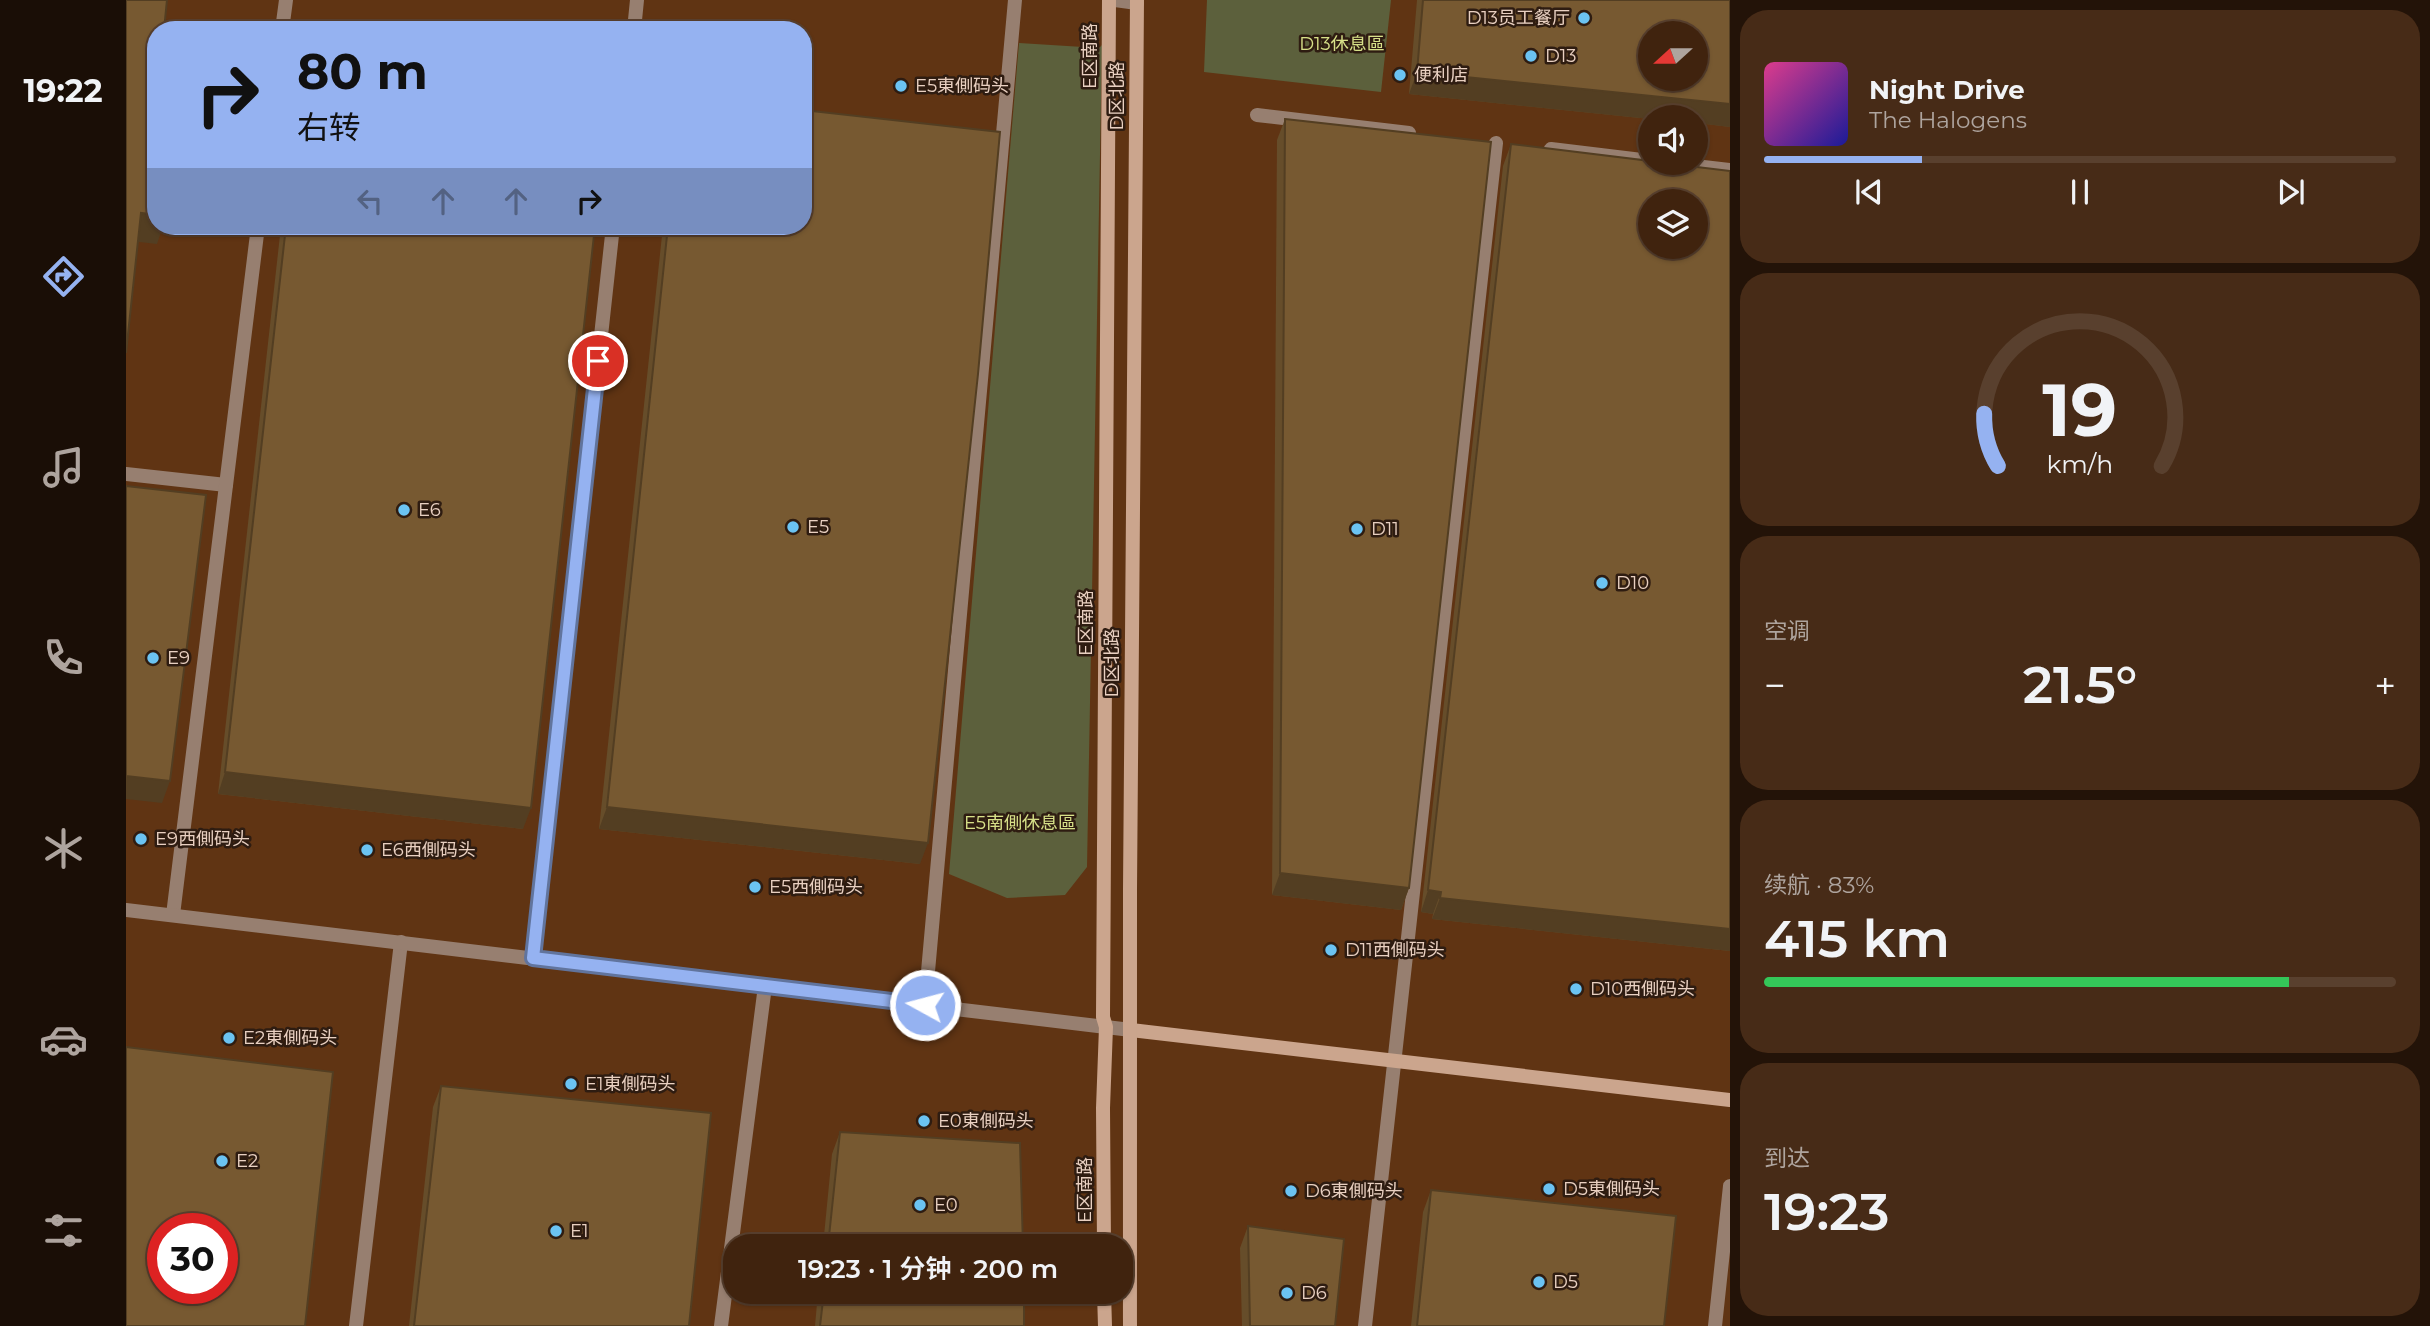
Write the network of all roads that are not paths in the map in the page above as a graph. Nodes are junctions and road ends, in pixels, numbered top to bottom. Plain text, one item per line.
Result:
1 (286, 0) edge
2 (638, 0) edge
3 (1015, 0) edge
4 (1109, 0) edge
5 (1115, 0) edge
6 (1137, 1) edge
7 (283, 21) edge
8 (635, 21) edge
9 (1258, 115) dead end
10 (1430, 135) edge
11 (1496, 143) dead end
12 (1534, 147) edge
13 (1638, 159) edge
14 (1708, 167) edge
15 (1730, 170) edge
16 (257, 235) edge
17 (612, 235) edge
18 (126, 474) edge
19 (226, 485) junction
20 (126, 910) edge
21 (173, 915) junction
22 (401, 942) junction
23 (533, 958) junction
24 (765, 986) junction
25 (925, 1005) junction
26 (1106, 1027) junction
27 (1131, 1030) junction
28 (1394, 1061) junction
29 (1730, 1100) edge
30 (1730, 1186) edge
31 (1104, 1234) edge
32 (1104, 1304) edge
33 (356, 1326) edge
34 (721, 1326) edge
35 (1105, 1326) edge
36 (1130, 1326) edge
37 (1365, 1326) edge
38 (1715, 1326) edge

1 - 7 street
2 - 8 street
3 - 25 street
4 - 26 street, E区南路
5 - 6 street
6 - 27 street, D区北路
9 - 10 street
11 - 28 street
12 - 13 street
14 - 15 street
16 - 19 street
17 - 23 street
18 - 19 street
19 - 21 street
20 - 21 street
21 - 22 street
22 - 23 street
22 - 33 street
23 - 24 street
24 - 25 street
24 - 34 street
25 - 26 street
26 - 27 street
26 - 31 street, E区南路
27 - 28 street
27 - 36 street, D区北路
28 - 29 street
28 - 37 street
30 - 38 street
32 - 35 street

